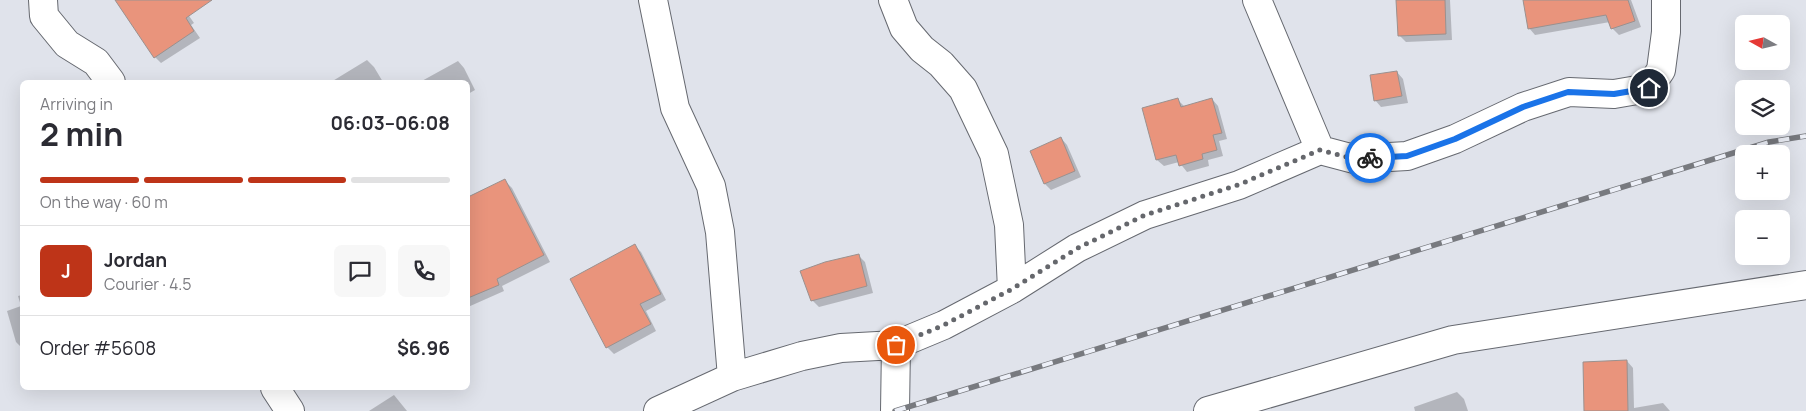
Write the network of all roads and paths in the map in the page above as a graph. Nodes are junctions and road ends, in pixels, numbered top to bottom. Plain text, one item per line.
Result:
1 (43, 0) edge
2 (653, 0) edge
3 (893, 0) edge
4 (1257, 0) edge
5 (1666, 0) edge
6 (110, 80) edge
7 (1320, 150) junction
8 (1803, 288) edge
9 (1012, 289) junction
10 (896, 345) junction
11 (732, 376) junction
12 (276, 390) edge
13 (290, 411) edge
14 (658, 411) edge
15 (895, 411) edge
16 (1208, 411) edge

1 - 6 street
2 - 11 street
3 - 9 street
4 - 7 street
5 - 7 street
7 - 9 street
8 - 16 street
9 - 10 street
10 - 11 street
10 - 15 street
11 - 14 street
12 - 13 street

